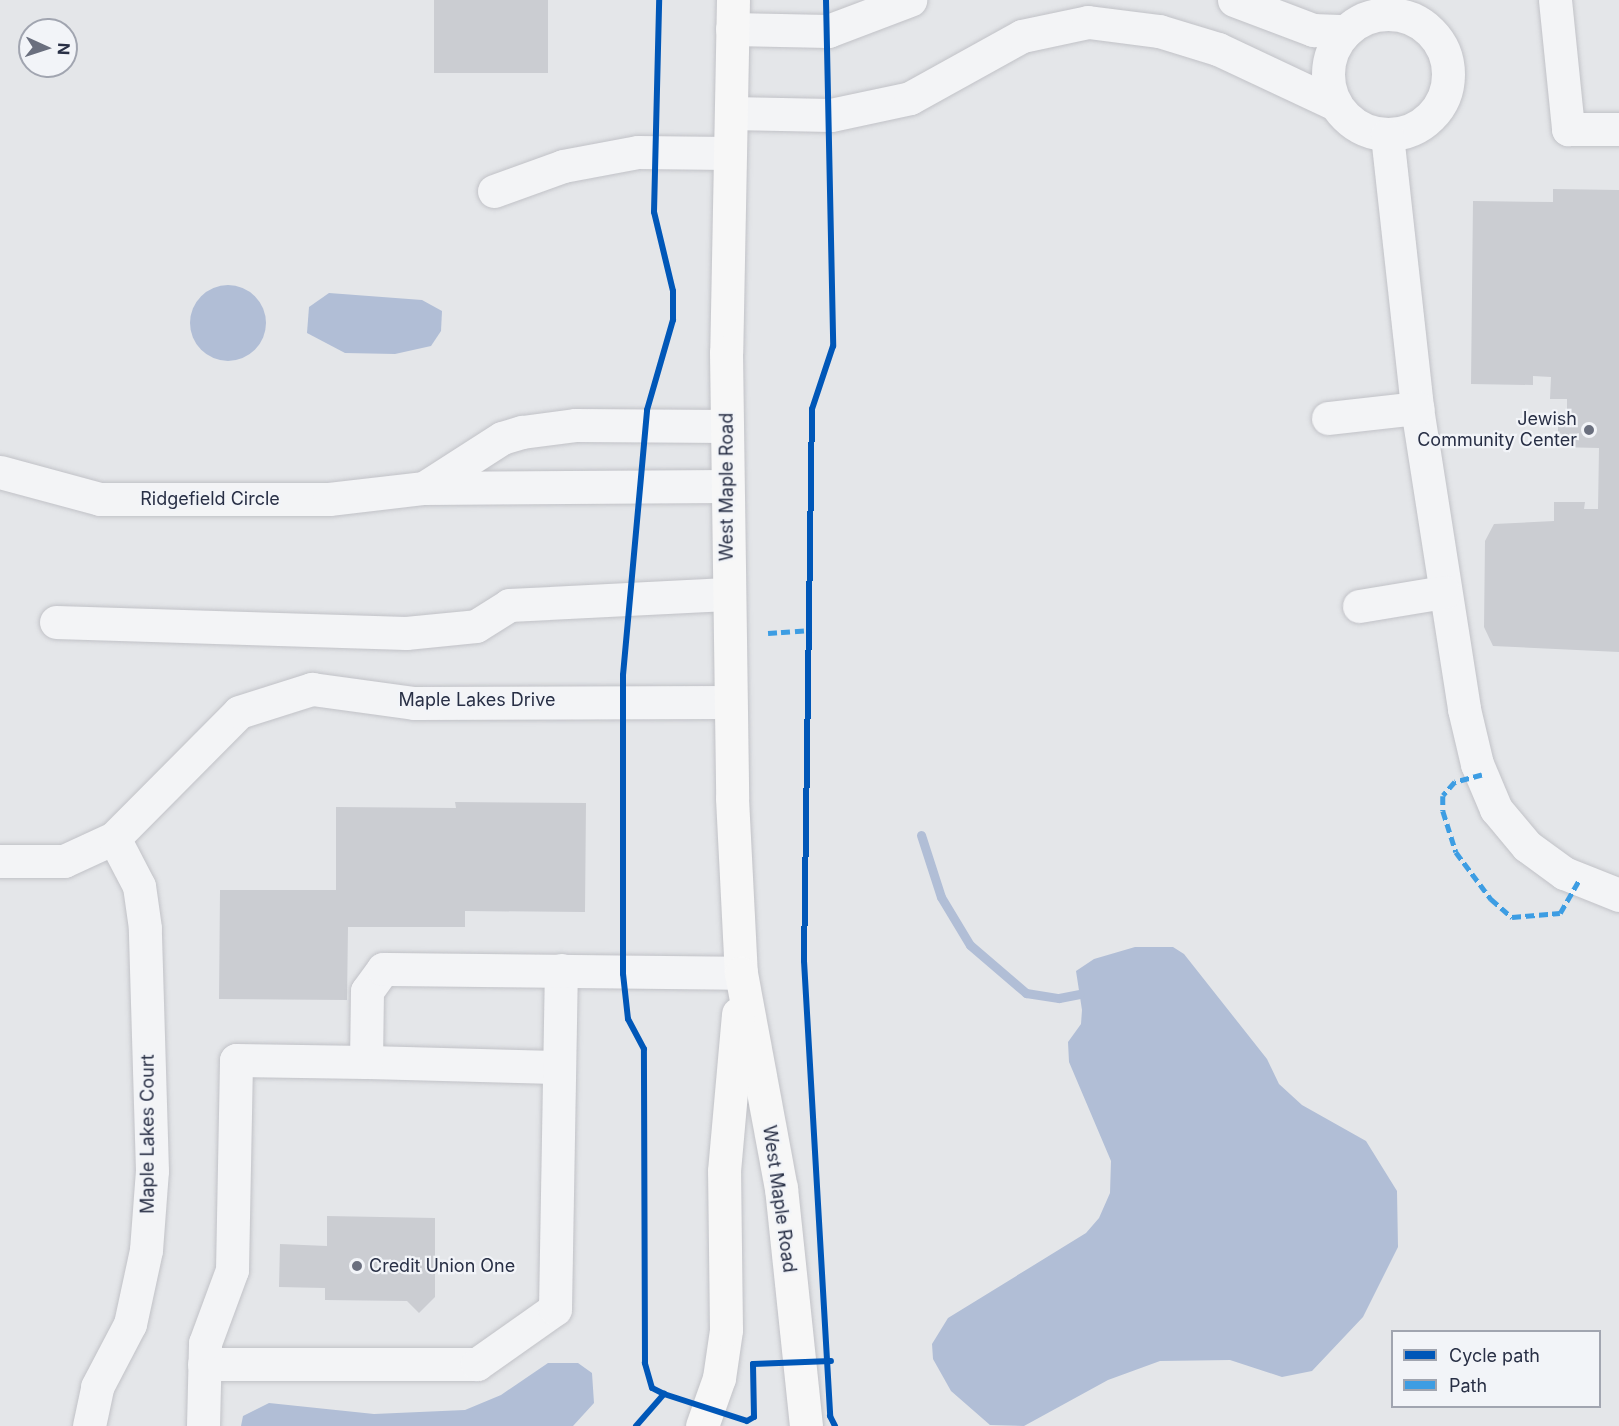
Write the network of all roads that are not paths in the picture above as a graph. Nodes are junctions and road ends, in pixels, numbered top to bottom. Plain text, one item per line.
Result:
1 (910, 0) edge
2 (1234, 0) edge
3 (1555, 0) edge
4 (1380, 7) edge
5 (732, 15) edge
6 (1346, 31) junction
7 (1335, 104) junction
8 (731, 113) junction
9 (1619, 129) edge
10 (1387, 135) junction
11 (729, 153) junction
12 (494, 191) dead end
13 (1417, 408) junction
14 (1328, 418) dead end
15 (727, 426) junction
16 (0, 472) edge
17 (727, 486) junction
18 (424, 488) junction
19 (1444, 592) junction
20 (727, 594) junction
21 (1359, 606) dead end
22 (56, 622) dead end
23 (728, 702) junction
24 (114, 838) junction
25 (0, 861) edge
26 (1619, 896) edge
27 (561, 970) junction
28 (741, 973) junction
29 (366, 1062) junction
30 (557, 1067) junction
31 (204, 1364) junction
32 (89, 1426) edge
33 (203, 1426) edge
34 (702, 1426) edge
35 (806, 1426) edge

1 - 5 street
2 - 6 street
3 - 9 street
4 - 6 street
4 - 10 street
5 - 8 main road, West Maple Road
6 - 7 street
7 - 8 street
7 - 10 street
8 - 11 main road, West Maple Road
10 - 13 street
11 - 12 street
11 - 15 main road, West Maple Road
13 - 14 street
13 - 19 street
15 - 17 main road, West Maple Road
15 - 18 street, Ridgefield Circle
16 - 18 street, Ridgefield Circle
17 - 18 street, Ridgefield Circle
17 - 20 main road, West Maple Road
19 - 21 street
19 - 26 street
20 - 22 street
20 - 23 main road, West Maple Road
23 - 24 street, Maple Lakes Drive
23 - 28 main road, West Maple Road
24 - 25 street, Maple Lakes Drive
24 - 32 street, Maple Lakes Court
27 - 28 street
27 - 29 street
27 - 30 street
28 - 34 main road, West Maple Road
28 - 35 main road, West Maple Road
29 - 30 street
29 - 31 street
30 - 31 street
31 - 33 street

